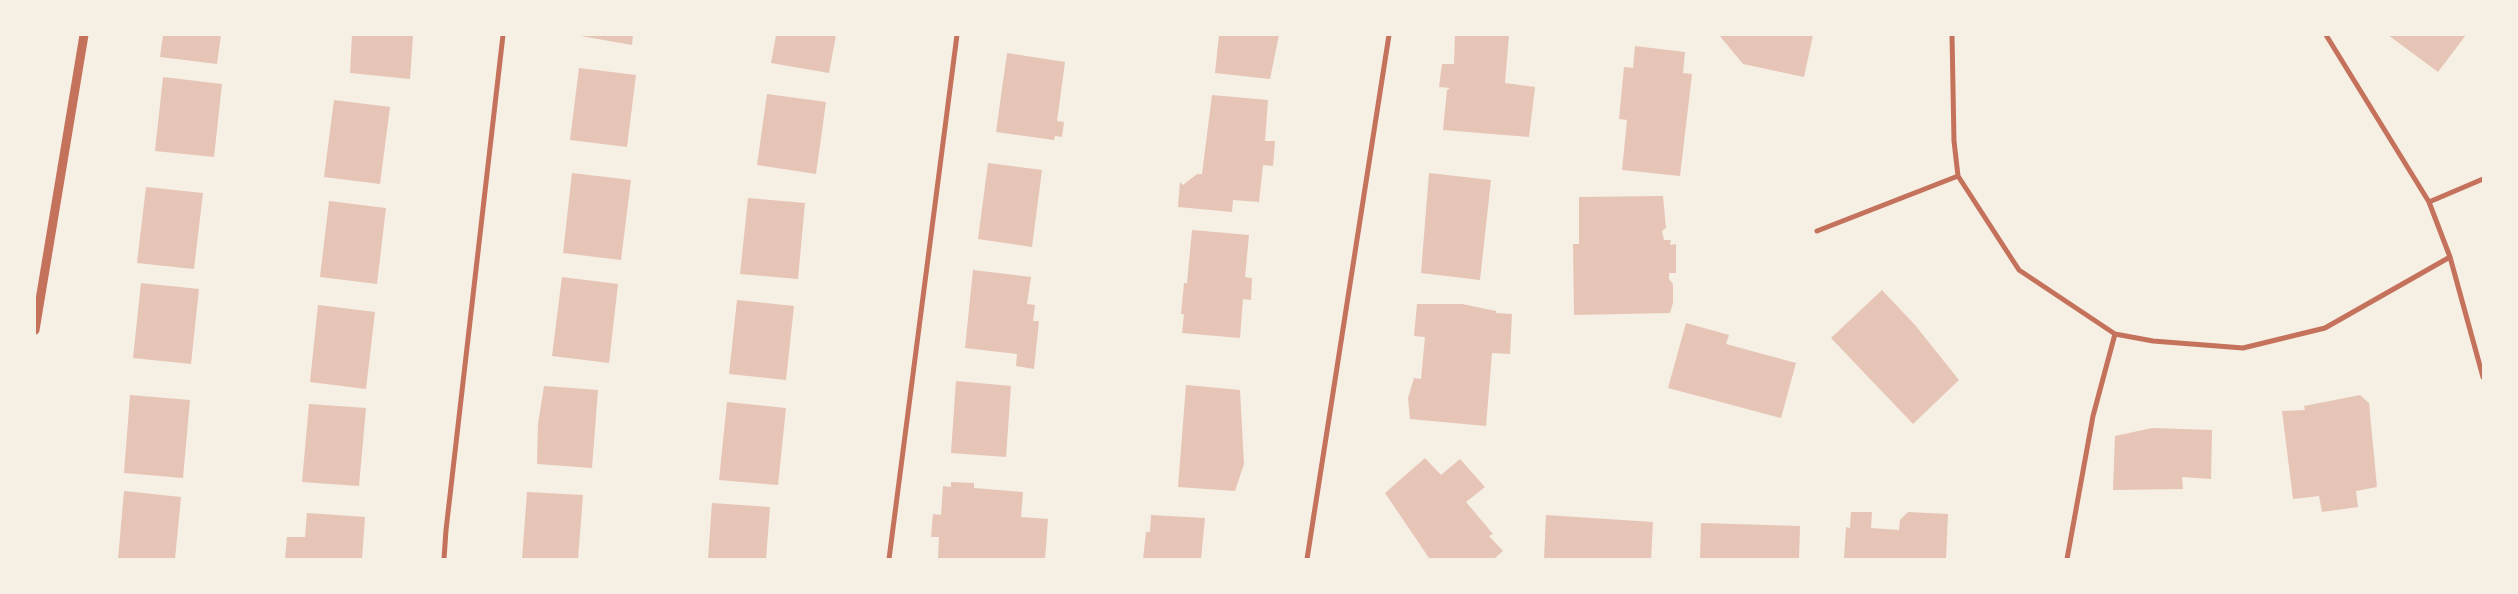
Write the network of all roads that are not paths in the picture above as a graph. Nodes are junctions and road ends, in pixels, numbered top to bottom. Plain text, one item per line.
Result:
1 (84, 35) edge
2 (504, 35) edge
3 (957, 35) edge
4 (1389, 35) edge
5 (1952, 35) edge
6 (2326, 35) edge
7 (1958, 176) junction
8 (2483, 179) edge
9 (2429, 202) junction
10 (1817, 231) dead end
11 (2450, 257) junction
12 (35, 330) edge
13 (2115, 334) junction
14 (2483, 377) edge
15 (444, 559) edge
16 (889, 559) edge
17 (1307, 559) edge
18 (2067, 559) edge

1 - 12 street
2 - 15 street
3 - 16 street
4 - 17 street
5 - 7 street
6 - 9 street
7 - 10 street
7 - 13 street
8 - 9 street
9 - 11 street
11 - 13 street
11 - 14 street
13 - 18 street

